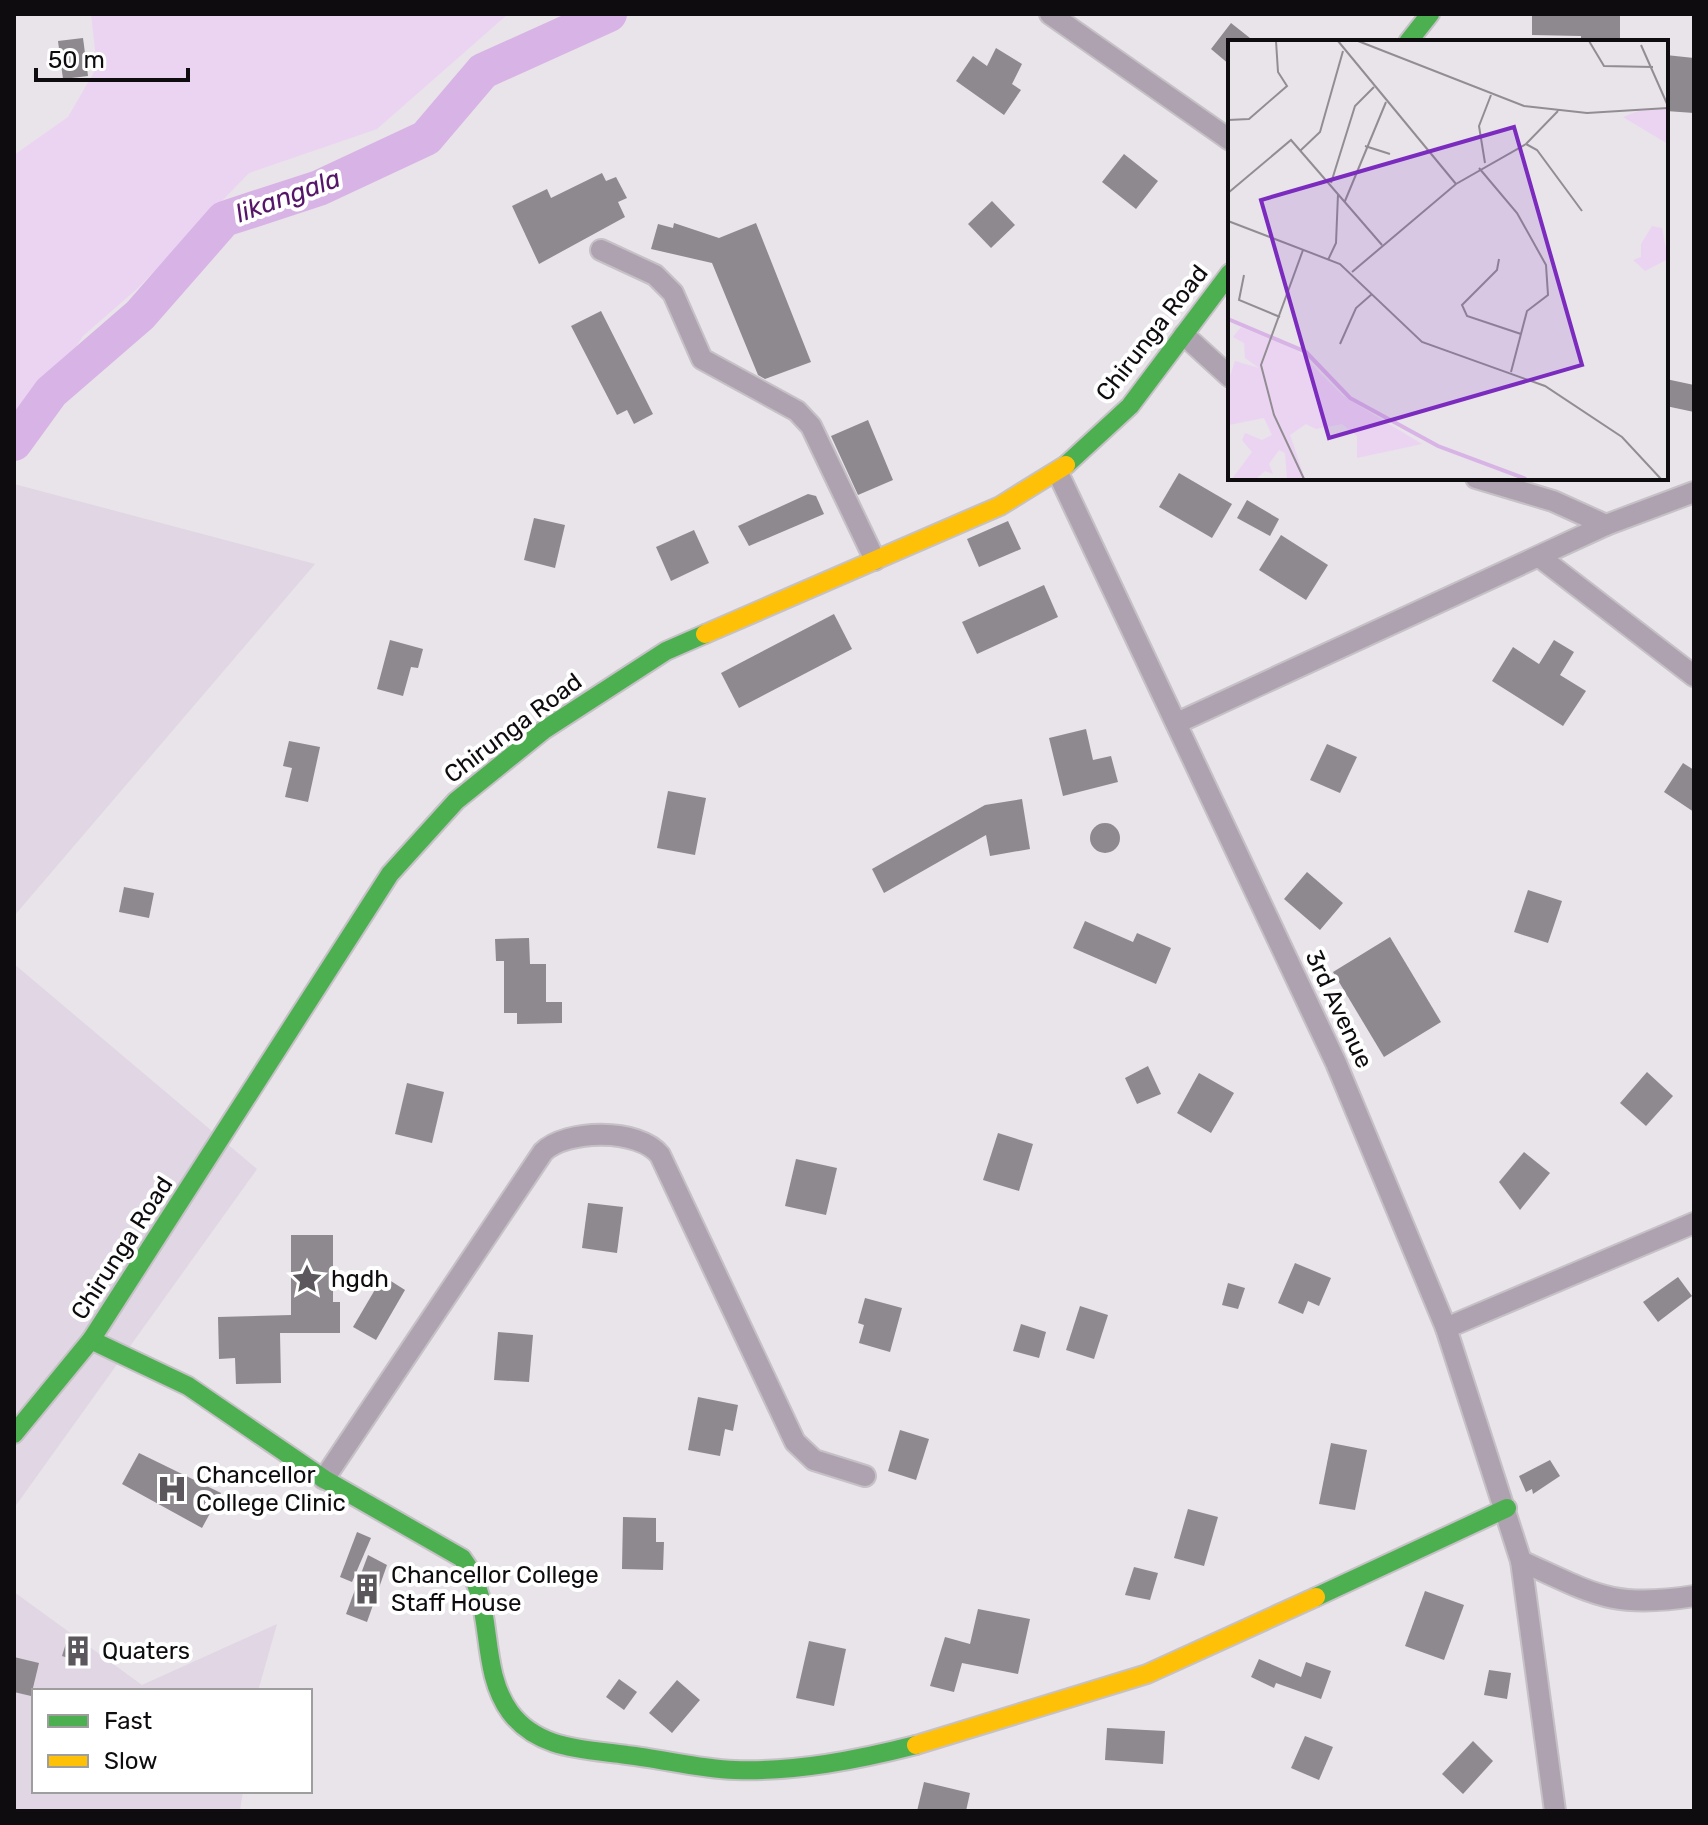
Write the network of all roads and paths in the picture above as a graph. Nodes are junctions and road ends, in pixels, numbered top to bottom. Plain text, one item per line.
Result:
1 (1050, 14) edge
2 (1430, 14) edge
3 (1410, 40) edge
4 (1228, 139) edge
5 (601, 250) dead end
6 (1228, 276) edge
7 (1184, 335) junction
8 (1228, 375) edge
9 (1058, 473) junction
10 (1483, 480) edge
11 (1691, 497) edge
12 (1606, 525) junction
13 (1541, 558) junction
14 (875, 560) junction
15 (1694, 676) edge
16 (1177, 723) junction
17 (1694, 1223) edge
18 (1446, 1328) junction
19 (91, 1340) junction
20 (14, 1434) edge
21 (865, 1476) dead end
22 (324, 1479) junction
23 (1507, 1508) junction
24 (1521, 1561) junction
25 (1694, 1596) edge
26 (1555, 1811) edge

1 - 4 street
2 - 3 street
5 - 14 street
6 - 7 street, Chirunga Road
7 - 8 street
7 - 9 street, Chirunga Road
9 - 14 street, Chirunga Road
9 - 16 street, 3rd Avenue
10 - 12 street
11 - 12 street
12 - 13 street
13 - 15 street
13 - 16 street
14 - 19 street, Chirunga Road
16 - 18 street, 3rd Avenue
17 - 18 street
18 - 23 street, 3rd Avenue
19 - 20 street, Chirunga Road
19 - 22 street
21 - 22 street
22 - 23 street
23 - 24 street, 3rd Avenue
24 - 25 street
24 - 26 street, 3rd Avenue

